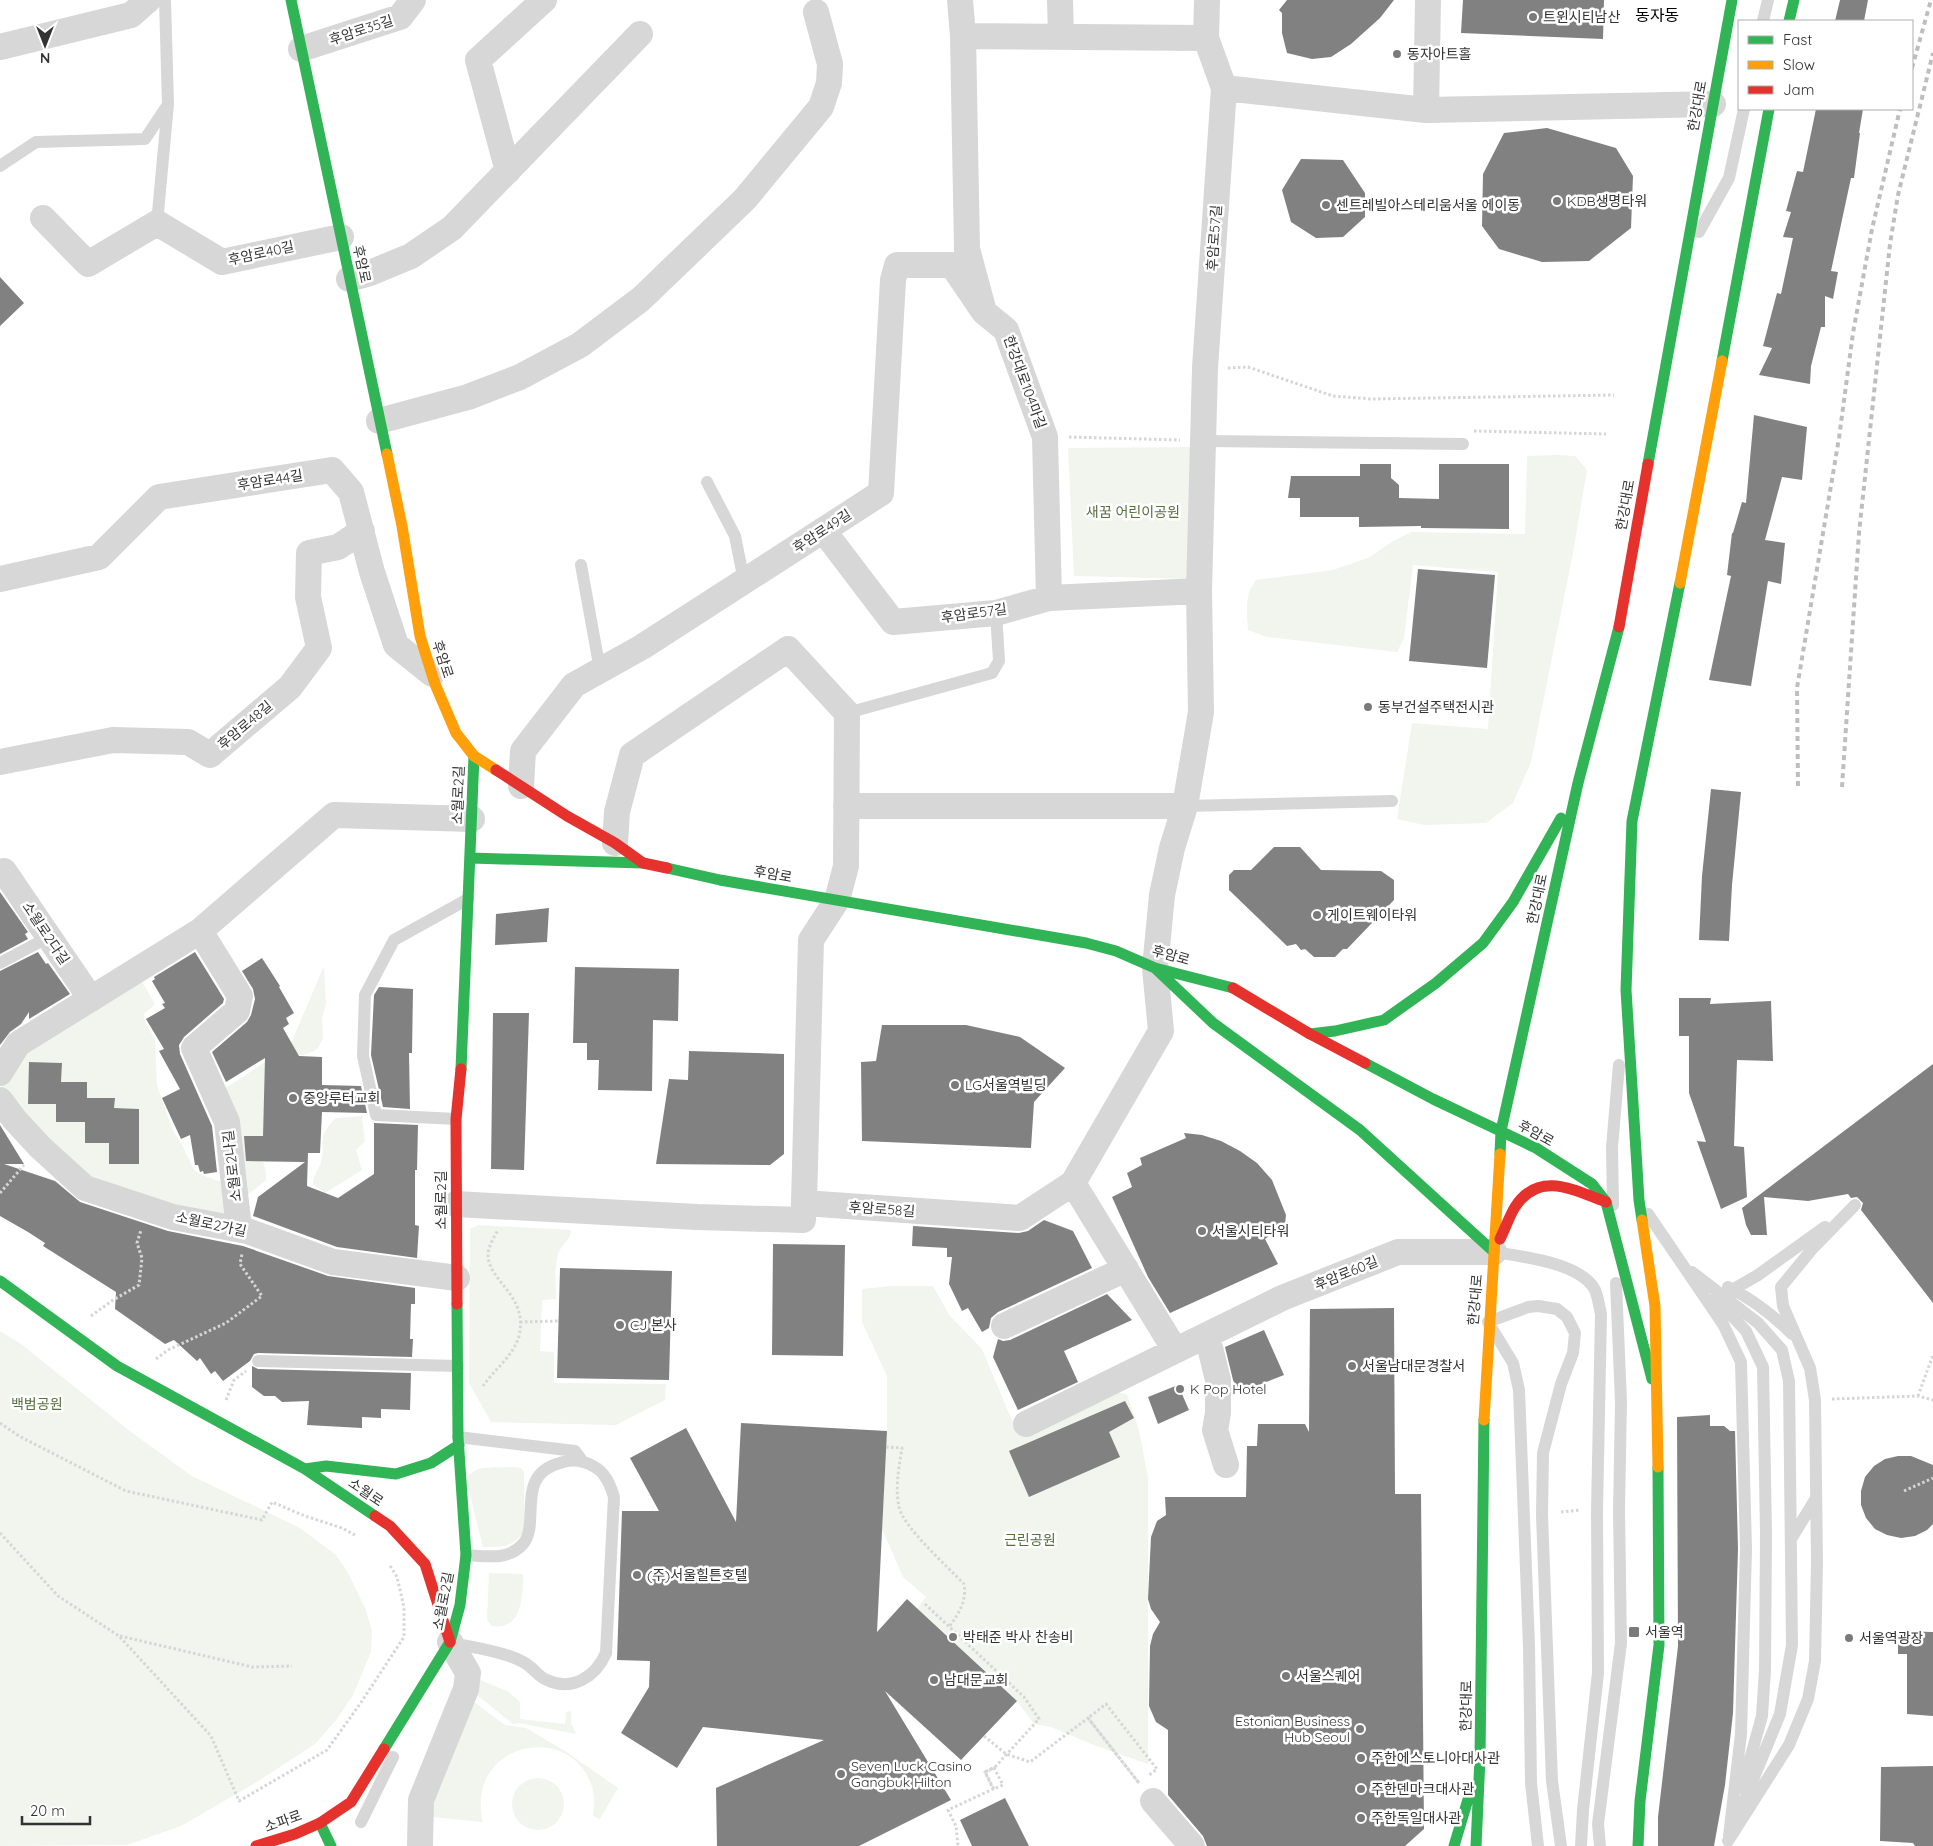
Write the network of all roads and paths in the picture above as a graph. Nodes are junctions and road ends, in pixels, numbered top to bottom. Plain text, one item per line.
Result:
1 (148, 0) edge
2 (165, 0) edge
3 (291, 0) edge
4 (413, 0) edge
5 (544, 0) edge
6 (960, 0) edge
7 (1060, 0) edge
8 (1207, 0) edge
9 (1428, 0) edge
10 (1732, 0) edge
11 (1768, 0) edge
12 (1794, 0) edge
13 (816, 12) dead end
14 (1763, 20) edge
15 (1789, 20) edge
16 (640, 34) dead end
17 (963, 36) junction
18 (1061, 37) junction
19 (1206, 38) junction
20 (0, 47) edge
21 (301, 49) junction
22 (1224, 88) junction
23 (168, 104) junction
24 (1713, 104) junction
25 (1426, 110) junction
26 (1744, 110) edge
27 (1770, 110) edge
28 (0, 166) edge
29 (508, 171) junction
30 (42, 218) dead end
31 (157, 223) junction
32 (341, 237) junction
33 (1686, 254) junction
34 (349, 279) junction
35 (984, 312) junction
36 (1205, 368) junction
37 (1614, 395) dead end
38 (379, 421) junction
39 (1466, 431) dead end
40 (1606, 434) dead end
41 (1045, 437) junction
42 (1204, 441) junction
43 (1463, 444) dead end
44 (707, 482) dead end
45 (823, 530) junction
46 (362, 531) junction
47 (581, 565) dead end
48 (0, 579) edge
49 (744, 581) junction
50 (1199, 591) junction
51 (1049, 598) junction
52 (996, 613) junction
53 (600, 670) junction
54 (432, 674) junction
55 (847, 713) junction
56 (474, 756) junction
57 (0, 762) edge
58 (1578, 783) junction
59 (521, 786) junction
60 (1392, 801) dead end
61 (846, 806) junction
62 (1185, 806) junction
63 (472, 819) junction
64 (615, 842) junction
65 (471, 858) junction
66 (643, 863) junction
67 (0, 873) edge
68 (468, 899) junction
69 (837, 900) junction
70 (200, 931) junction
71 (49, 937) junction
72 (0, 963) edge
73 (1155, 968) junction
74 (1626, 990) junction
75 (91, 1000) junction
76 (1310, 1034) junction
77 (0, 1073) edge
78 (0, 1100) edge
79 (456, 1119) junction
80 (1501, 1131) junction
81 (29, 1159) dead end
82 (1073, 1183) junction
83 (0, 1193) edge
84 (1639, 1200) junction
85 (1606, 1202) junction
86 (804, 1203) junction
87 (456, 1204) junction
88 (500, 1226) dead end
89 (1614, 1228) junction
90 (243, 1230) junction
91 (137, 1243) dead end
92 (1494, 1252) junction
93 (1683, 1266) junction
94 (1126, 1268) junction
95 (457, 1278) junction
96 (0, 1281) edge
97 (1732, 1290) junction
98 (113, 1300) dead end
99 (558, 1321) dead end
100 (520, 1322) junction
101 (1488, 1322) junction
102 (1004, 1326) dead end
103 (1207, 1335) junction
104 (1796, 1338) junction
105 (1175, 1350) junction
106 (1933, 1355) edge
107 (258, 1361) joint
108 (458, 1366) junction
109 (135, 1376) junction
110 (480, 1390) dead end
111 (1918, 1396) junction
112 (1832, 1399) dead end
113 (1933, 1400) edge
114 (1658, 1402) junction
115 (217, 1422) junction
116 (0, 1423) edge
117 (1026, 1424) dead end
118 (458, 1441) junction
119 (886, 1447) dead end
120 (583, 1462) junction
121 (1226, 1465) dead end
122 (305, 1469) junction
123 (1933, 1478) edge
124 (1904, 1491) dead end
125 (1815, 1500) junction
126 (1580, 1511) dead end
127 (1561, 1512) dead end
128 (1, 1536) edge
129 (356, 1536) dead end
130 (1791, 1540) junction
131 (466, 1555) junction
132 (387, 1562) dead end
133 (925, 1604) dead end
134 (949, 1627) junction
135 (119, 1636) junction
136 (450, 1642) junction
137 (292, 1666) dead end
138 (1088, 1718) junction
139 (984, 1736) dead end
140 (1006, 1754) junction
141 (1480, 1758) junction
142 (1146, 1792) junction
143 (351, 1802) junction
144 (1479, 1817) junction
145 (320, 1823) junction
146 (295, 1834) junction
147 (1728, 1844) edge
148 (256, 1846) edge
149 (300, 1846) edge
150 (331, 1846) edge
151 (420, 1846) edge
152 (958, 1846) edge
153 (1192, 1846) edge
154 (1454, 1846) edge
155 (1476, 1846) edge
156 (1486, 1846) edge
157 (1538, 1846) edge
158 (1561, 1846) edge
159 (1581, 1846) edge
160 (1600, 1846) edge
161 (1638, 1846) edge

1 - 20 street
2 - 23 lane
3 - 21 main road, 후암로
4 - 21 street, 후암로35길
5 - 29 street
6 - 17 street
7 - 18 street
8 - 19 street, 후암로57길
9 - 25 street
10 - 24 main road, 한강대로
11 - 14 lane
12 - 15 main road
13 - 38 street
16 - 29 street
17 - 18 street
17 - 35 street
18 - 19 street
19 - 22 street, 후암로57길
21 - 32 main road, 후암로
22 - 25 street
22 - 36 street, 후암로57길
23 - 28 lane
23 - 31 lane
24 - 25 street
24 - 33 main road, 한강대로
26 - 33 lane
27 - 74 main road
29 - 34 street
30 - 31 street
31 - 32 street, 후암로40길
32 - 34 main road, 후암로
33 - 58 main road, 한강대로
34 - 38 main road, 후암로
35 - 41 street, 한강대로104마길
35 - 45 street, 후암로49길
36 - 37 path
36 - 42 street, 후암로57길
38 - 54 main road, 후암로
39 - 40 path
41 - 42 path
41 - 51 street, 한강대로104마길
42 - 43 lane
42 - 50 street, 후암로57길
44 - 49 lane
45 - 49 street, 후암로49길
45 - 52 street, 후암로57길
46 - 48 street, 후암로44길
46 - 54 street, 후암로44길
46 - 57 street, 후암로48길
47 - 53 lane
49 - 53 street, 후암로49길
50 - 51 street, 후암로57길
50 - 62 street, 후암로57길
51 - 52 street, 후암로57길
52 - 55 lane
53 - 59 street, 후암로49길
54 - 56 main road, 후암로
55 - 61 street
55 - 64 street
56 - 59 main road, 후암로
56 - 63 main road, 소월로2길
58 - 76 main road
58 - 80 main road, 한강대로
59 - 64 main road, 후암로
60 - 62 lane
61 - 62 street
61 - 69 street
62 - 73 street, 후암로57길
63 - 65 main road, 소월로2길
63 - 70 street
64 - 66 main road, 후암로
65 - 66 main road
65 - 68 main road, 소월로2길
66 - 69 main road, 후암로
67 - 71 street, 소월로2다길
68 - 79 main road, 소월로2길
68 - 79 lane
69 - 73 main road, 후암로
69 - 86 street
70 - 75 street
70 - 90 street, 소월로2나길
71 - 72 lane
71 - 75 street, 소월로2다길
73 - 76 main road, 후암로
73 - 82 street, 후암로58길
73 - 92 main road
74 - 84 main road
74 - 89 lane
75 - 77 street
76 - 80 main road, 후암로
78 - 90 street, 소월로2가길
79 - 87 main road, 소월로2길
80 - 85 main road, 후암로
80 - 92 main road, 한강대로
81 - 83 path
82 - 86 street, 후암로58길
82 - 94 street
84 - 93 lane
84 - 114 main road
85 - 89 main road, 후암로
85 - 92 main road
86 - 87 street
87 - 95 main road, 소월로2길
88 - 100 path
89 - 114 main road, 후암로
89 - 160 lane
90 - 95 street, 소월로2가길
90 - 109 path
91 - 98 path
92 - 101 main road, 한강대로
92 - 103 street, 후암로60길
92 - 159 lane
93 - 97 lane
93 - 130 lane
93 - 147 lane
93 - 147 lane
94 - 102 street
94 - 105 street
95 - 108 main road, 소월로2길
96 - 109 main road, 소월로
97 - 104 lane
97 - 104 lane
99 - 100 path
100 - 110 path
101 - 141 main road, 한강대로
101 - 157 lane
101 - 158 lane
103 - 105 street, 후암로60길
103 - 121 street
104 - 125 lane
105 - 117 street, 후암로60길
106 - 111 path
107 - 108 lane
107 - 115 path
108 - 118 main road, 소월로2길
109 - 115 main road, 소월로
111 - 112 path
111 - 113 path
114 - 161 main road
115 - 122 main road, 소월로
116 - 129 path
118 - 120 lane
118 - 122 main road
118 - 131 main road, 소월로2길
119 - 134 path
120 - 131 lane
120 - 136 lane
122 - 136 main road, 소월로
123 - 124 path
125 - 130 lane
125 - 147 lane
126 - 127 path
128 - 135 path
130 - 147 lane
131 - 136 main road, 소월로2길
132 - 135 path
133 - 134 path
134 - 140 path
135 - 137 path
136 - 143 main road
136 - 143 lane
136 - 151 street
138 - 140 path
138 - 142 path
138 - 142 path
139 - 140 path
140 - 152 path
141 - 144 main road, 한강대로
141 - 154 main road
142 - 153 street
143 - 145 main road
144 - 155 main road, 한강대로
144 - 156 main road, 한강대로
145 - 146 main road, 소파로
145 - 150 main road
146 - 148 main road, 소파로
146 - 149 main road

